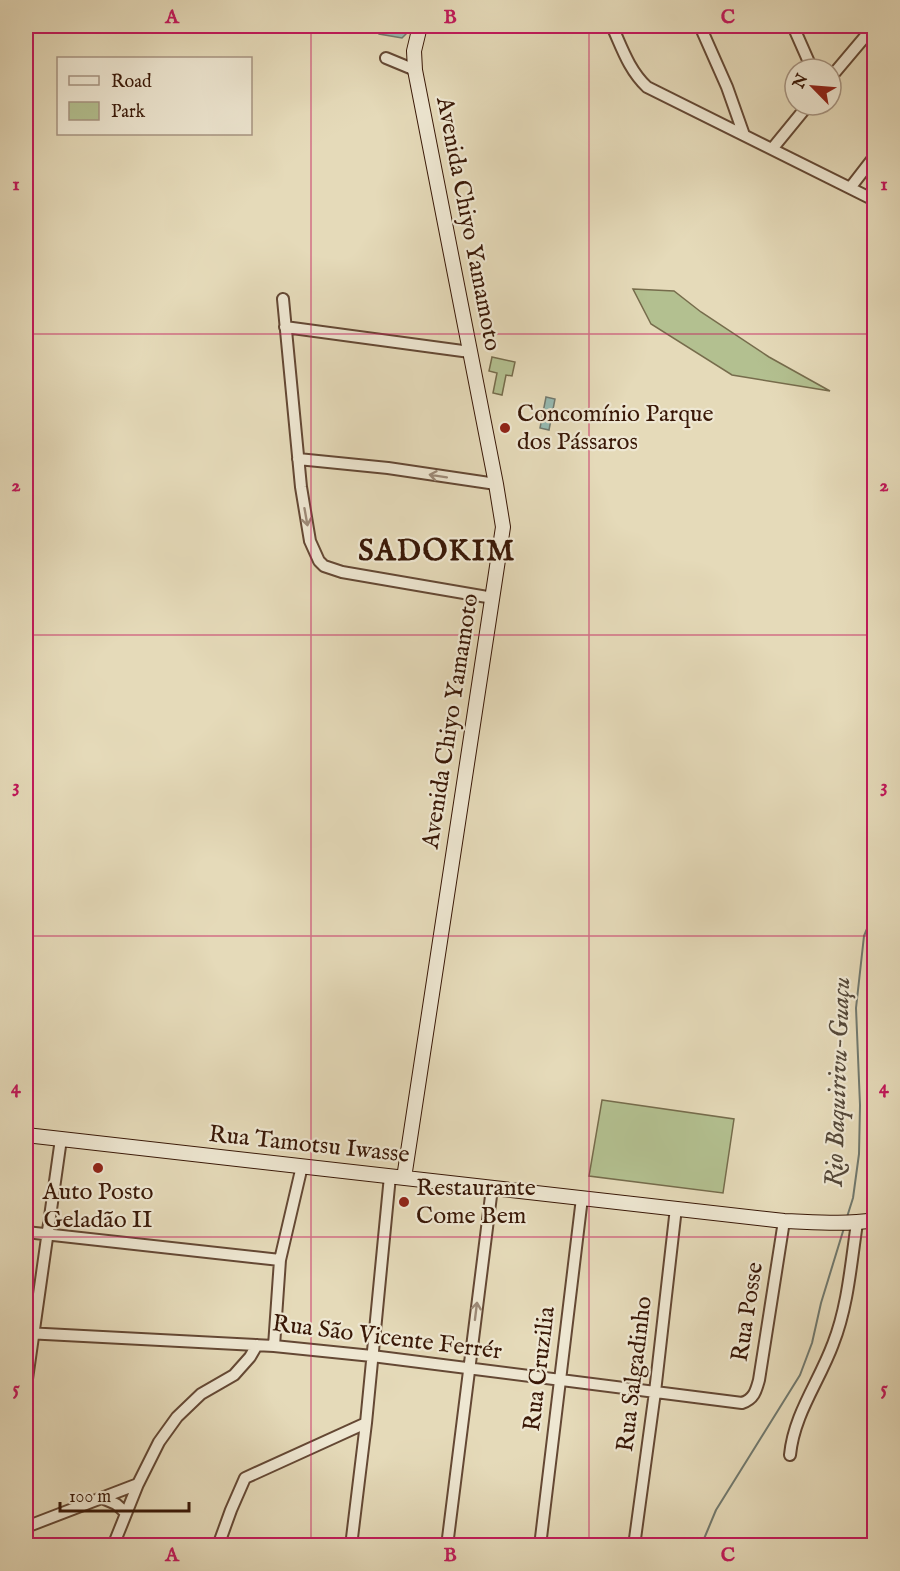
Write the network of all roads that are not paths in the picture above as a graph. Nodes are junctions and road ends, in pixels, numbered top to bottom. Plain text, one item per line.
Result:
1 (420, 26) edge
2 (612, 26) edge
3 (700, 26) edge
4 (793, 26) edge
5 (874, 26) edge
6 (807, 57) edge
7 (386, 58) dead end
8 (843, 63) edge
9 (415, 70) junction
10 (798, 117) edge
11 (744, 135) junction
12 (772, 149) junction
13 (874, 158) edge
14 (850, 188) junction
15 (874, 200) edge
16 (283, 299) dead end
17 (285, 327) junction
18 (470, 352) junction
19 (298, 459) junction
20 (496, 484) junction
21 (493, 597) junction
22 (26, 1135) edge
23 (61, 1139) junction
24 (302, 1166) junction
25 (397, 1177) junction
26 (492, 1188) junction
27 (582, 1198) junction
28 (676, 1208) junction
29 (874, 1220) edge
30 (784, 1221) junction
31 (856, 1223) junction
32 (26, 1232) edge
33 (48, 1234) junction
34 (280, 1260) junction
35 (29, 1334) edge
36 (257, 1345) junction
37 (274, 1346) junction
38 (372, 1356) junction
39 (469, 1369) junction
40 (560, 1379) junction
41 (26, 1386) edge
42 (655, 1392) junction
43 (742, 1403) joint
44 (366, 1423) junction
45 (790, 1455) dead end
46 (138, 1484) junction
47 (102, 1498) junction
48 (126, 1513) junction
49 (26, 1527) edge
50 (113, 1545) edge
51 (218, 1545) edge
52 (351, 1545) edge
53 (447, 1545) edge
54 (540, 1545) edge
55 (634, 1545) edge

1 - 9 street, Avenida Chiyo Yamamoto
2 - 11 street
3 - 11 street
4 - 6 street
5 - 8 street
7 - 9 street
9 - 18 street, Avenida Chiyo Yamamoto
10 - 12 street
11 - 12 street
12 - 14 street
13 - 14 street
14 - 15 street
16 - 17 street
17 - 18 street
17 - 19 street
18 - 20 street, Avenida Chiyo Yamamoto
20 -> 19 street
19 -> 21 street
20 - 21 street, Avenida Chiyo Yamamoto
21 - 25 street, Avenida Chiyo Yamamoto
22 - 23 street, Rua Tamotsu Iwasse
23 - 24 street, Rua Tamotsu Iwasse
23 - 33 street
24 - 25 street, Rua Tamotsu Iwasse
24 - 34 street
25 - 26 street, Rua Tamotsu Iwasse
25 - 38 street
26 - 27 street, Rua Tamotsu Iwasse
39 -> 26 street
27 - 28 street, Rua Tamotsu Iwasse
27 - 40 street, Rua Cruzilia
28 - 30 street, Rua Tamotsu Iwasse
28 - 42 street, Rua Salgadinho
29 - 31 street, Rua Tamotsu Iwasse
30 - 31 street, Rua Tamotsu Iwasse
30 - 43 street, Rua Posse
31 - 45 street
32 - 33 street
33 - 34 street
33 - 35 street
34 - 37 street
35 - 36 street, Rua São Vicente Ferrér
35 - 41 street
36 - 37 street, Rua São Vicente Ferrér
36 - 46 street
37 - 38 street, Rua São Vicente Ferrér
38 - 39 street, Rua São Vicente Ferrér
38 - 44 street
39 - 40 street, Rua São Vicente Ferrér
39 - 53 street
40 - 42 street, Rua São Vicente Ferrér
40 - 54 street, Rua Cruzilia
42 - 43 street, Rua São Vicente Ferrér
42 - 55 street, Rua Salgadinho
44 - 51 street
44 - 52 street
46 - 47 street
46 - 48 street
47 - 48 street
47 - 49 street
48 - 50 street

